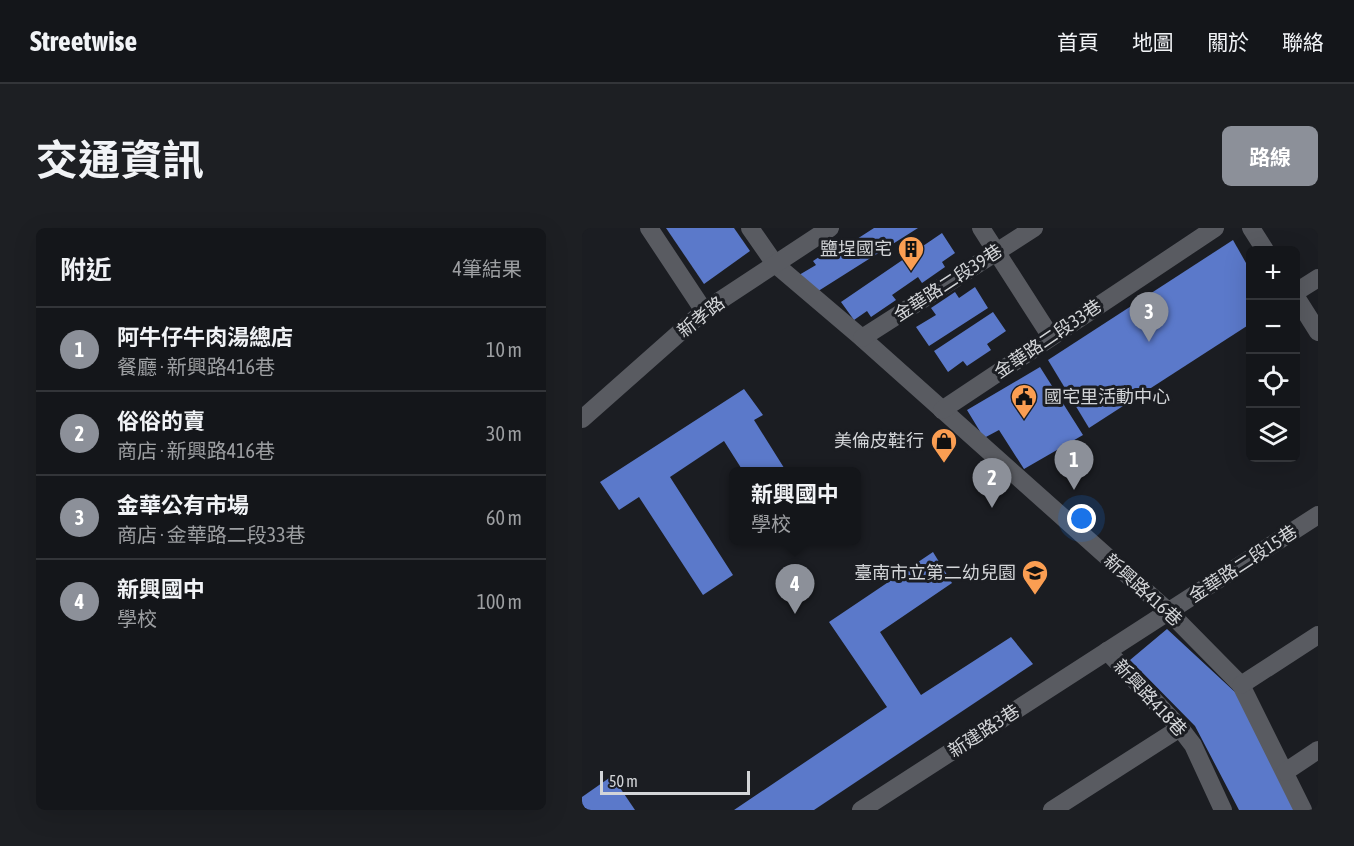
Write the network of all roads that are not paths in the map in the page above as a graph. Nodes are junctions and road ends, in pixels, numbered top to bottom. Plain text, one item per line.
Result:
1 (649, 228) edge
2 (750, 228) edge
3 (830, 228) edge
4 (981, 228) edge
5 (1034, 228) edge
6 (1215, 228) edge
7 (1251, 228) edge
8 (1262, 246) edge
9 (996, 252) junction
10 (775, 264) junction
11 (1318, 278) edge
12 (1300, 289) edge
13 (1298, 300) edge
14 (704, 311) junction
15 (1318, 332) edge
16 (1051, 337) junction
17 (862, 338) junction
18 (942, 410) junction
19 (582, 419) edge
20 (1318, 515) edge
21 (1169, 612) junction
22 (1318, 635) edge
23 (1107, 651) junction
24 (1241, 685) junction
25 (1180, 728) junction
26 (1318, 750) edge
27 (1285, 772) junction
28 (861, 810) edge
29 (1052, 810) edge
30 (1223, 810) edge
31 (1303, 810) edge

1 - 14 street
2 - 10 street, 新興路416巷
3 - 10 street, 新孝路
4 - 9 street
5 - 9 street, 金華路二段39巷
6 - 16 street, 金華路二段33巷
7 - 8 street
9 - 16 street
9 - 17 street, 金華路二段39巷
10 - 14 street, 新孝路
10 - 17 street, 新興路416巷
11 - 12 street
13 - 15 street
14 - 19 street, 新孝路
16 - 18 street, 金華路二段33巷
17 - 18 street, 新興路416巷
18 - 21 street, 新興路416巷
20 - 21 street, 金華路二段15巷
21 - 23 street, 金華路二段15巷
21 - 24 street, 新興路416巷
22 - 24 street
23 - 25 street, 新興路418巷
23 - 28 street, 新建路3巷
24 - 27 street, 新興路416巷
25 - 29 street
25 - 30 street, 新興路418巷
26 - 27 street
27 - 31 street, 新興路416巷

